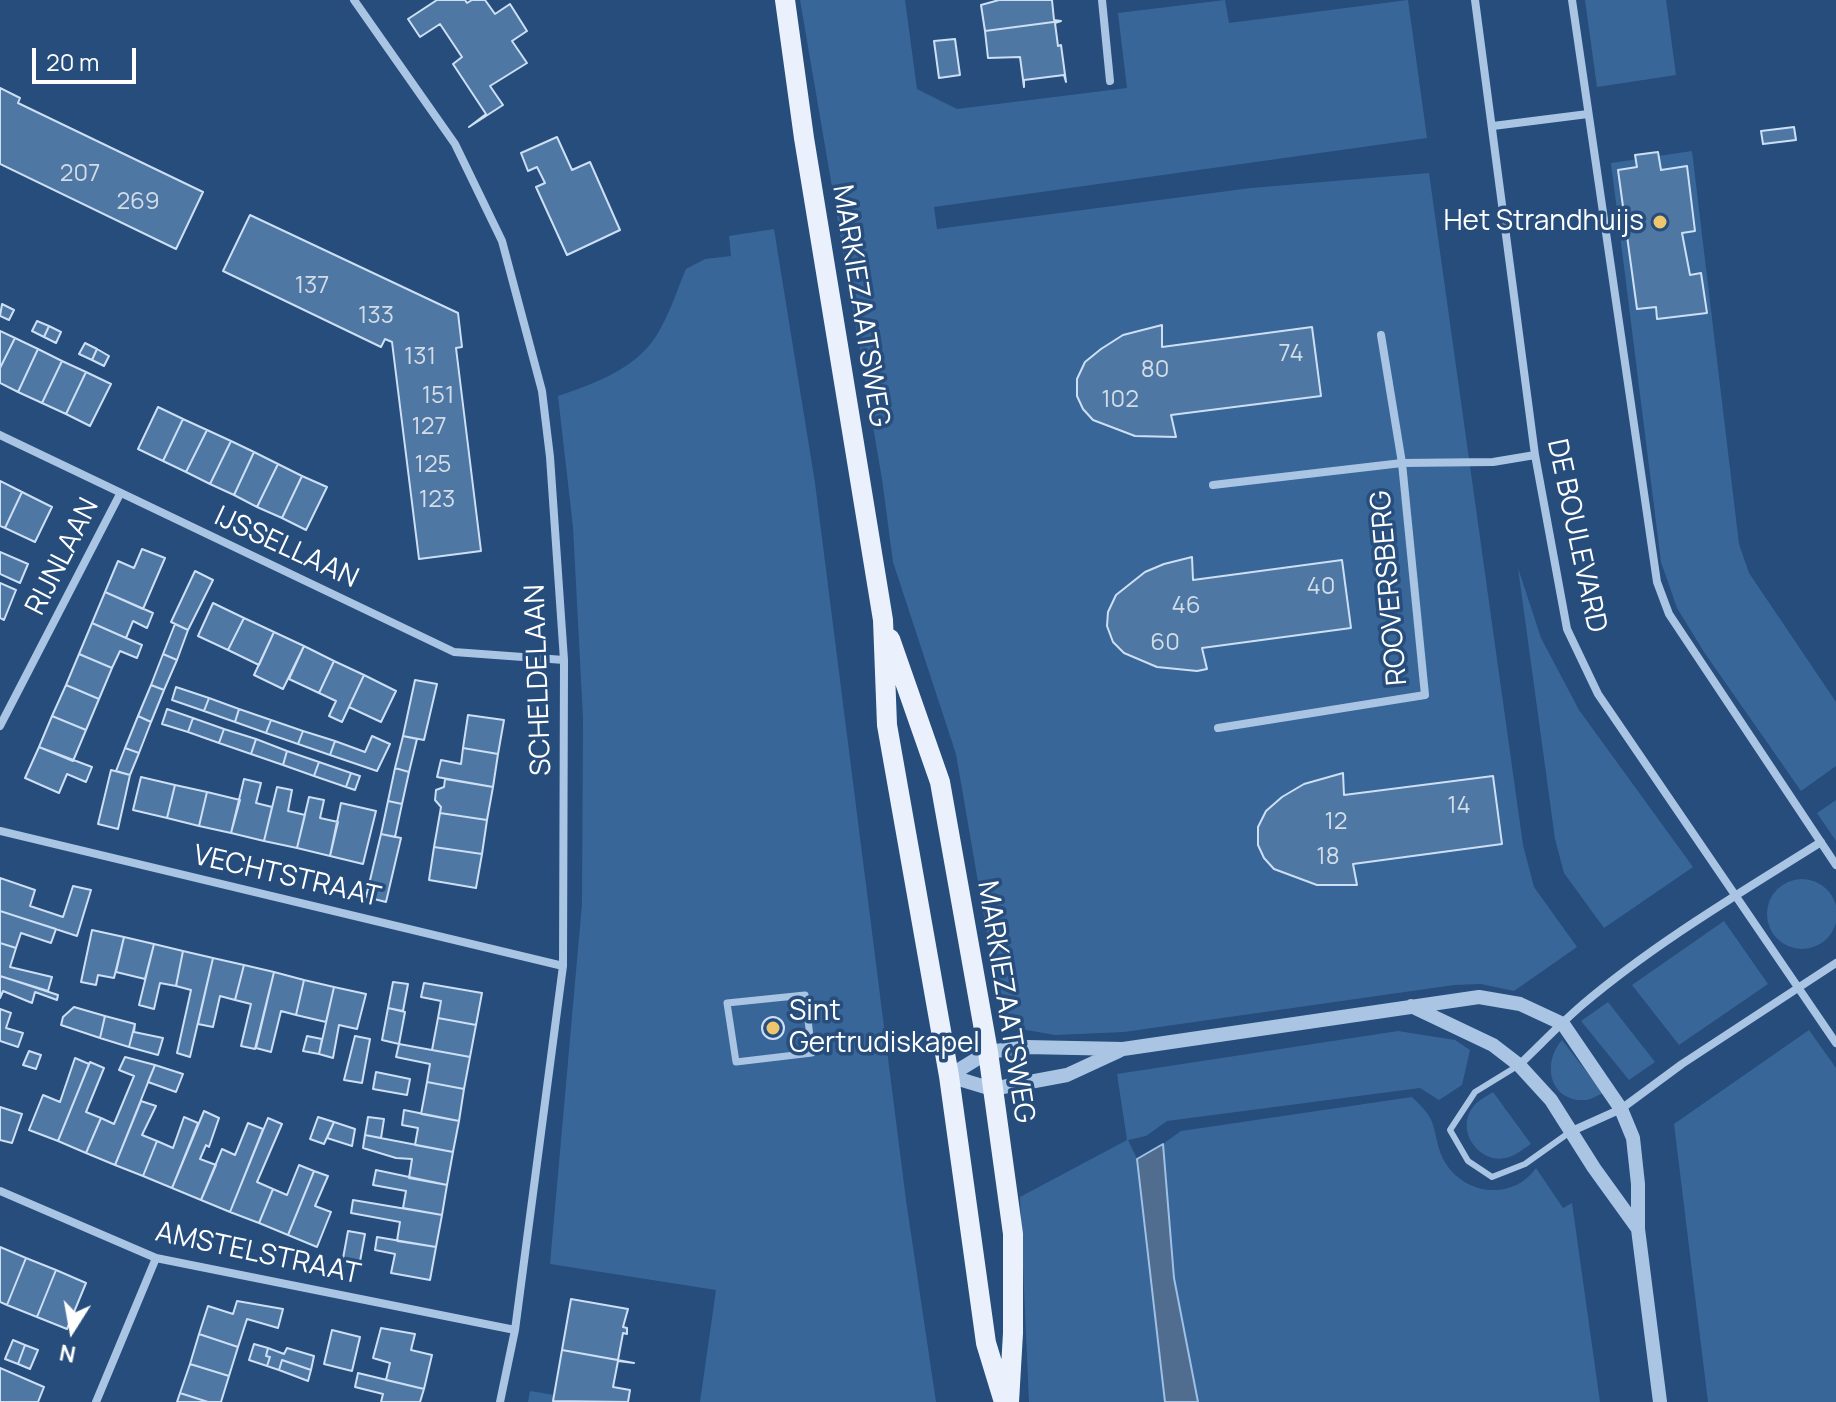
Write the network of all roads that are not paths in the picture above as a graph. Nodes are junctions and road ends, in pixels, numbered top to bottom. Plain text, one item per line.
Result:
1 (354, 0) edge
2 (785, 0) edge
3 (1102, 0) edge
4 (1475, 0) edge
5 (1572, 0) edge
6 (1110, 81) dead end
7 (1588, 114) junction
8 (1493, 126) junction
9 (1381, 335) dead end
10 (0, 435) edge
11 (1535, 455) junction
12 (1402, 463) junction
13 (1213, 485) dead end
14 (120, 494) junction
15 (883, 620) junction
16 (564, 660) junction
17 (0, 726) edge
18 (1218, 728) dead end
19 (0, 831) edge
20 (1821, 842) junction
21 (1836, 865) edge
22 (1737, 894) junction
23 (1836, 963) edge
24 (563, 966) junction
25 (1798, 988) junction
26 (805, 995) joint
27 (1411, 1006) junction
28 (1563, 1024) junction
29 (1836, 1043) edge
30 (1123, 1049) junction
31 (988, 1052) junction
32 (1519, 1065) junction
33 (949, 1076) junction
34 (992, 1089) junction
35 (1621, 1109) junction
36 (1572, 1131) junction
37 (0, 1191) edge
38 (1638, 1229) junction
39 (156, 1258) junction
40 (515, 1330) junction
41 (96, 1402) edge
42 (500, 1402) edge
43 (1007, 1402) edge
44 (1660, 1402) edge

1 - 16 street, SCHELDELAAN
2 - 15 main road, MARKIEZAATSWEG
3 - 6 street
4 - 8 street, DE BOULEVARD
5 - 7 street
7 - 8 street
7 - 20 street
8 - 11 street, DE BOULEVARD
9 - 12 street, ROOVERSBERG
10 - 14 street, IJSSELLAAN
11 - 12 street, ROOVERSBERG
11 - 22 street, DE BOULEVARD
12 - 13 street, ROOVERSBERG
12 - 18 street, ROOVERSBERG
14 - 16 street, IJSSELLAAN
14 - 17 street, RIJNLAAN
15 - 31 main road, MARKIEZAATSWEG
15 - 33 main road, MARKIEZAATSWEG
16 - 24 street, SCHELDELAAN
19 - 24 street, VECHTSTRAAT
20 - 21 street
20 - 22 street
22 - 25 street, DE BOULEVARD
22 - 28 street
23 - 25 street
24 - 40 street, SCHELDELAAN
25 - 29 street, DE BOULEVARD
25 - 35 street
26 - 26 street
27 - 28 street
27 - 30 street
27 - 32 street
28 - 32 street
28 - 35 street
30 - 31 street
30 - 34 street
31 - 33 street
31 - 34 main road, MARKIEZAATSWEG
32 - 36 street
32 - 36 lane
33 - 34 street
33 - 43 main road, MARKIEZAATSWEG
34 - 43 main road, MARKIEZAATSWEG
35 - 36 street
35 - 38 street
36 - 38 street
37 - 39 street, AMSTELSTRAAT
38 - 44 street
39 - 40 street, AMSTELSTRAAT
39 - 41 street
40 - 42 street, SCHELDELAAN

